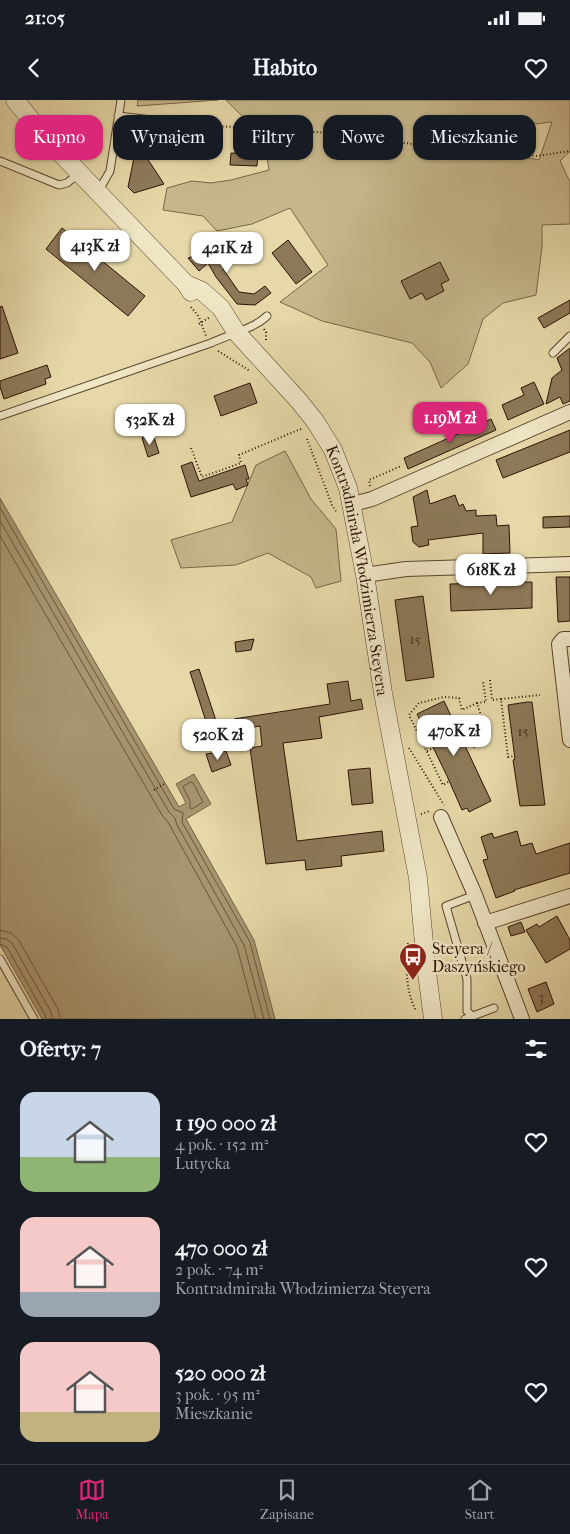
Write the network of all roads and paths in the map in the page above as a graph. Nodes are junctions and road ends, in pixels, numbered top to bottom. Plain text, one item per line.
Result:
1 (14, 100) edge
2 (121, 100) edge
3 (118, 115) edge
4 (223, 127) edge
5 (113, 150) edge
6 (570, 151) edge
7 (0, 160) edge
8 (79, 173) junction
9 (96, 191) junction
10 (267, 316) dead end
11 (236, 332) junction
12 (570, 336) edge
13 (216, 349) dead end
14 (553, 353) dead end
15 (254, 373) dead end
16 (570, 412) edge
17 (0, 416) edge
18 (299, 422) dead end
19 (306, 434) dead end
20 (191, 448) dead end
21 (401, 466) dead end
22 (370, 487) dead end
23 (352, 504) junction
24 (339, 517) dead end
25 (570, 564) edge
26 (365, 575) junction
27 (570, 638) edge
28 (490, 680) dead end
29 (483, 681) dead end
30 (540, 694) dead end
31 (501, 699) junction
32 (477, 703) junction
33 (568, 713) edge
34 (570, 740) edge
35 (433, 748) dead end
36 (472, 748) dead end
37 (427, 751) junction
38 (515, 756) dead end
39 (448, 782) dead end
40 (166, 784) dead end
41 (154, 790) dead end
42 (441, 817) dead end
43 (475, 895) junction
44 (570, 896) edge
45 (485, 923) junction
46 (0, 958) edge
47 (407, 977) dead end
48 (413, 977) dead end
49 (494, 1008) dead end
50 (469, 1018) edge
51 (34, 1019) edge
52 (433, 1019) edge
53 (522, 1019) edge

1 - 8 street, Kontradmirała Włodzimierza Steyera
2 - 3 lane
4 - 6 path
5 - 9 lane
7 - 8 lane
8 - 9 street, Kontradmirała Włodzimierza Steyera
9 - 11 street, Kontradmirała Włodzimierza Steyera
10 - 11 lane
11 - 17 lane
11 - 23 street, Kontradmirała Włodzimierza Steyera
12 - 14 lane
13 - 15 path
16 - 23 street
18 - 20 path
19 - 24 path
21 - 22 path
23 - 26 street, Kontradmirała Włodzimierza Steyera
25 - 26 street
26 - 52 street, Kontradmirała Włodzimierza Steyera
27 - 33 street
28 - 31 path
29 - 32 path
30 - 31 path
31 - 38 path
32 - 36 path
32 - 37 path
33 - 34 street
35 - 37 path
37 - 39 path
40 - 41 path
42 - 43 street
43 - 45 street
43 - 50 lane
44 - 45 street
45 - 53 street
46 - 51 lane
47 - 48 path
49 - 50 lane

